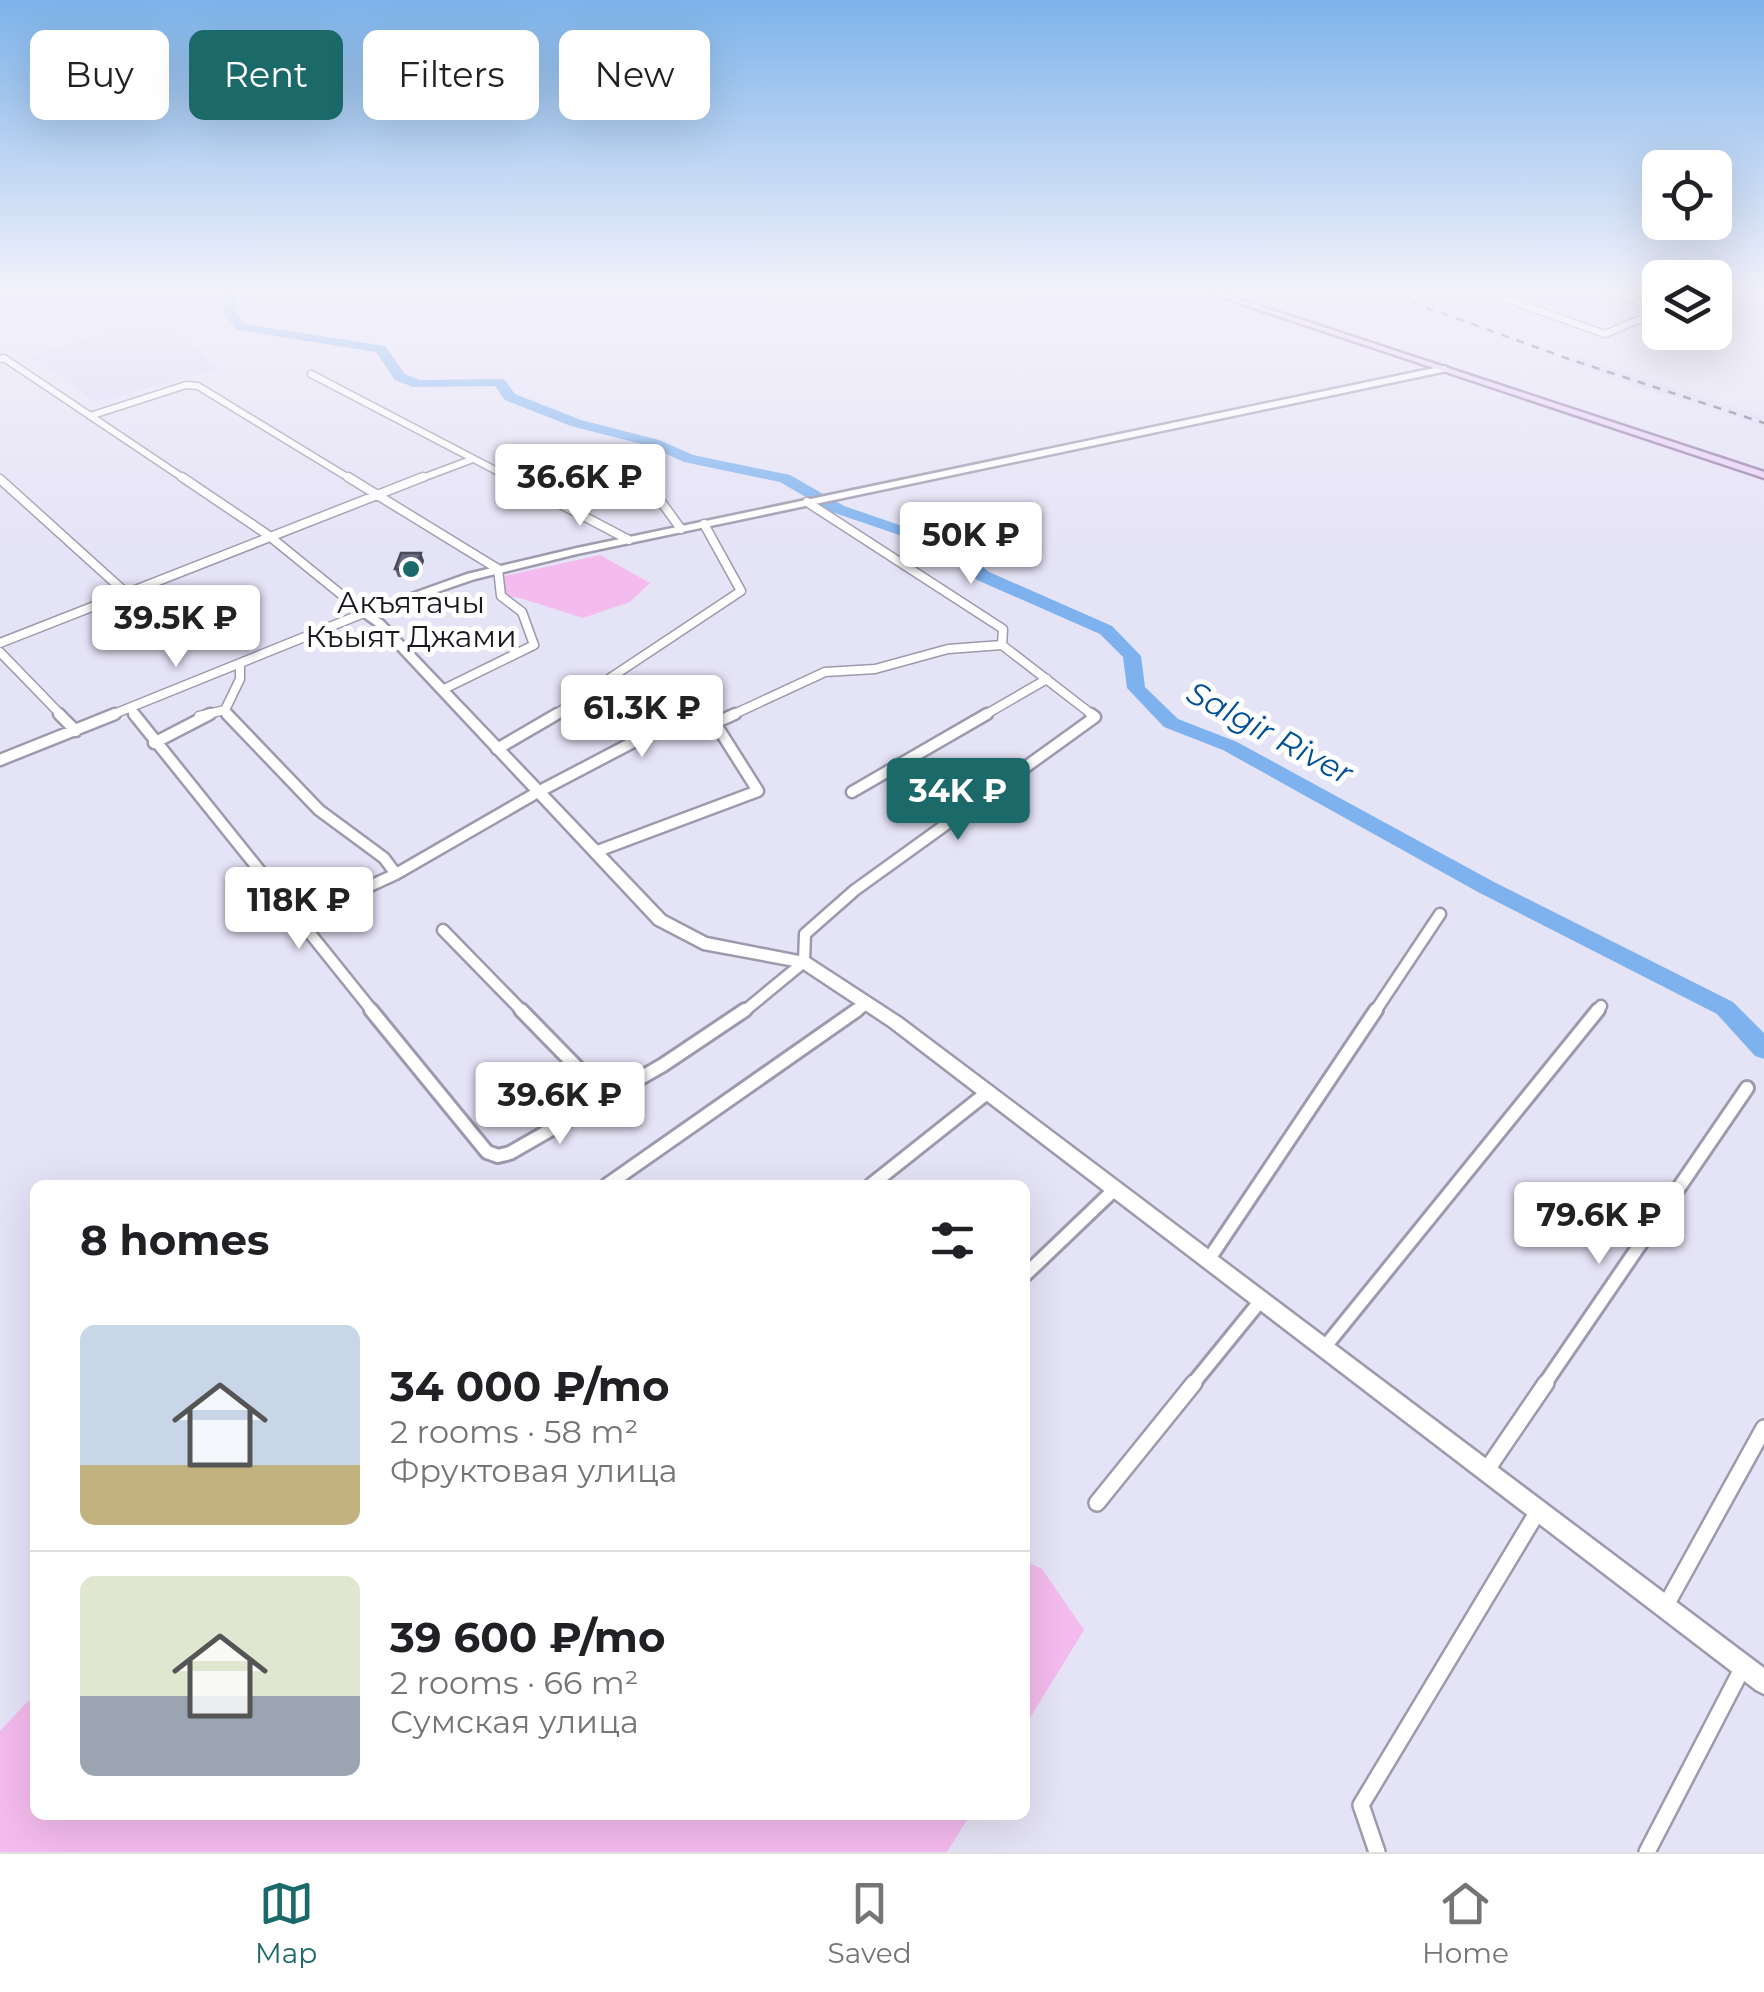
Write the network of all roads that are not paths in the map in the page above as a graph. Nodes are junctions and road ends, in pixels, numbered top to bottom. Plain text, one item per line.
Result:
1 (30, 377) edge
2 (318, 377) edge
3 (1404, 377) edge
4 (1470, 377) edge
5 (1486, 377) edge
6 (90, 416) junction
7 (587, 451) dead end
8 (473, 459) junction
9 (1764, 472) edge
10 (0, 479) edge
11 (379, 497) junction
12 (809, 502) junction
13 (704, 524) junction
14 (682, 529) junction
15 (268, 536) junction
16 (630, 540) junction
17 (498, 569) junction
18 (125, 592) junction
19 (364, 613) junction
20 (0, 643) edge
21 (1002, 645) junction
22 (0, 652) edge
23 (240, 665) junction
24 (1047, 678) junction
25 (442, 690) junction
26 (131, 710) junction
27 (225, 710) junction
28 (716, 723) junction
29 (76, 731) junction
30 (154, 744) junction
31 (497, 748) junction
32 (0, 760) edge
33 (538, 792) junction
34 (852, 792) dead end
35 (595, 852) junction
36 (396, 874) junction
37 (1440, 914) dead end
38 (298, 919) junction
39 (444, 930) dead end
40 (804, 962) junction
41 (866, 1004) junction
42 (1601, 1006) dead end
43 (1746, 1088) dead end
44 (988, 1092) junction
45 (605, 1096) junction
46 (614, 1180) edge
47 (877, 1180) edge
48 (1116, 1189) junction
49 (1208, 1259) junction
50 (1030, 1270) edge
51 (1262, 1299) junction
52 (1324, 1348) junction
53 (1764, 1428) edge
54 (1486, 1471) junction
55 (1096, 1504) dead end
56 (1538, 1511) junction
57 (1665, 1607) junction
58 (1743, 1666) junction
59 (1764, 1682) edge
60 (1377, 1852) edge
61 (1647, 1852) edge

1 - 6 street
2 - 8 street
3 - 12 main road
4 - 9 main road
5 - 9 main road
6 - 11 street
6 - 15 street
7 - 14 street
8 - 11 street
8 - 16 street
10 - 18 street
11 - 15 street
11 - 17 street
12 - 13 main road
12 - 21 street
13 - 14 main road
13 - 31 street
14 - 16 main road
15 - 18 street
15 - 19 street
16 - 17 main road
17 - 19 main road
17 - 25 street
18 - 20 street
19 - 23 street
19 - 25 main road
21 - 24 street
21 - 28 street
22 - 29 street
23 - 26 street
23 - 27 street
24 - 34 street
24 - 40 street
25 - 31 main road
26 - 29 street
26 - 30 street
27 - 30 street
27 - 36 street
28 - 33 street
28 - 35 street
29 - 32 street
30 - 38 street
31 - 33 main road
33 - 35 main road
33 - 36 street
35 - 40 main road
36 - 38 street
37 - 49 street
38 - 45 street
39 - 45 street
40 - 41 main road
40 - 45 street
41 - 44 main road
41 - 46 street
42 - 52 street
43 - 54 street
44 - 47 street
44 - 48 main road
48 - 49 main road
48 - 50 street
49 - 51 main road
51 - 52 main road
51 - 55 street
52 - 54 main road
53 - 57 street
54 - 56 main road
56 - 57 main road
56 - 60 street
57 - 58 main road
58 - 59 main road
58 - 61 street

